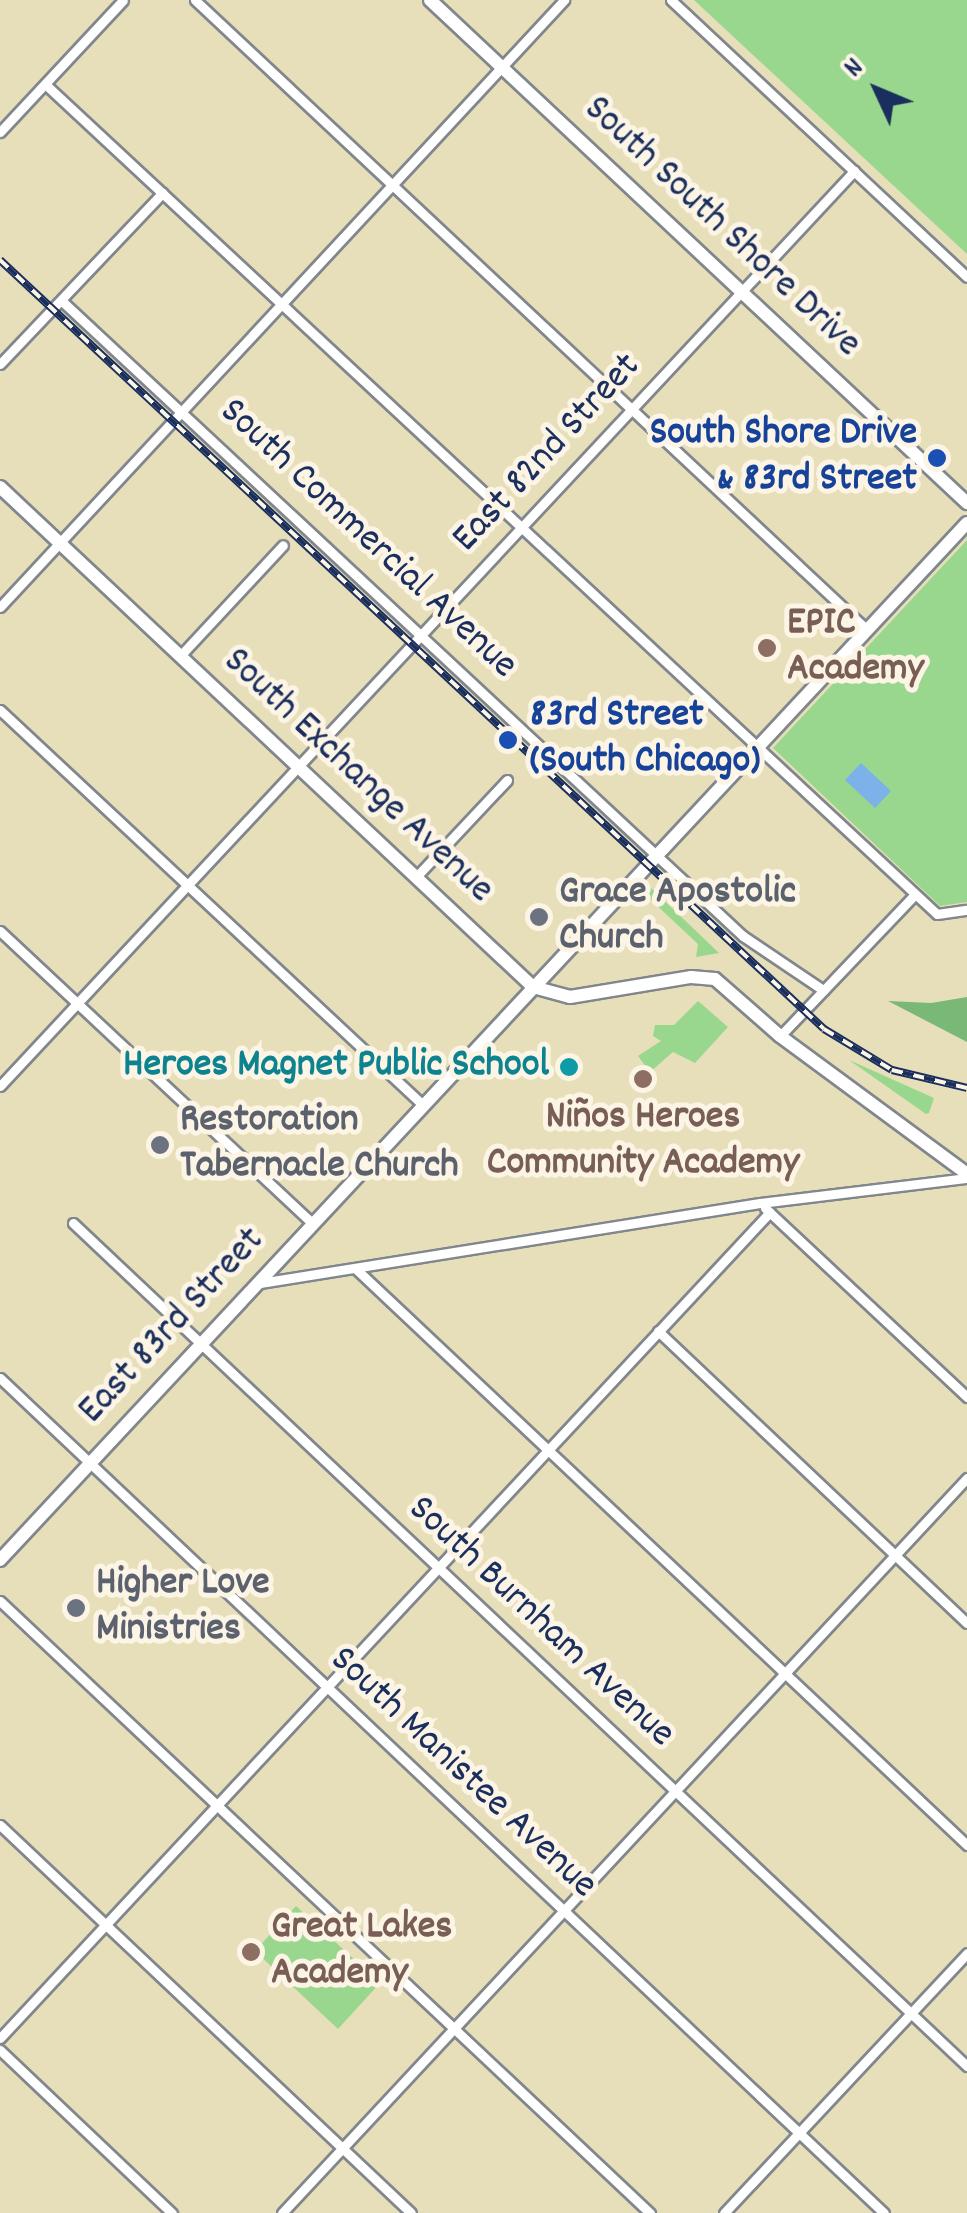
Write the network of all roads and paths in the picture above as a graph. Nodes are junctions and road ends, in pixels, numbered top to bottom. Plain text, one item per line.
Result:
1 (123, 0) edge
2 (195, 0) edge
3 (430, 0) edge
4 (564, 0) edge
5 (671, 0) edge
6 (502, 67) junction
7 (45, 84) junction
8 (0, 132) edge
9 (854, 170) junction
10 (392, 185) junction
11 (162, 194) junction
12 (967, 276) edge
13 (741, 291) junction
14 (63, 302) junction
15 (282, 304) junction
16 (0, 364) edge
17 (631, 409) junction
18 (182, 412) junction
19 (0, 487) edge
20 (967, 503) edge
21 (967, 523) edge
22 (521, 527) junction
23 (60, 543) junction
24 (283, 545) dead end
25 (0, 607) edge
26 (867, 630) junction
27 (421, 635) junction
28 (180, 656) junction
29 (0, 710) edge
30 (757, 747) junction
31 (298, 766) junction
32 (507, 780) dead end
33 (657, 855) junction
34 (416, 877) junction
35 (188, 884) junction
36 (915, 894) junction
37 (967, 910) edge
38 (0, 931) edge
39 (533, 988) junction
40 (823, 990) junction
41 (77, 1003) junction
42 (780, 1036) junction
43 (0, 1086) edge
44 (424, 1105) junction
45 (967, 1176) edge
46 (760, 1202) junction
47 (770, 1212) junction
48 (73, 1223) dead end
49 (313, 1224) junction
50 (356, 1269) junction
51 (258, 1284) junction
52 (658, 1332) junction
53 (200, 1345) junction
54 (0, 1378) edge
55 (967, 1397) edge
56 (548, 1450) junction
57 (90, 1464) junction
58 (967, 1478) edge
59 (896, 1555) junction
60 (0, 1560) edge
61 (438, 1568) junction
62 (0, 1601) edge
63 (967, 1622) edge
64 (785, 1674) junction
65 (327, 1687) junction
66 (674, 1792) junction
67 (217, 1805) junction
68 (0, 1824) edge
69 (967, 1845) edge
70 (564, 1911) junction
71 (106, 1924) junction
72 (967, 1953) edge
73 (911, 2013) junction
74 (454, 2028) junction
75 (0, 2038) edge
76 (0, 2050) edge
77 (967, 2066) edge
78 (799, 2133) junction
79 (342, 2148) junction
80 (172, 2213) edge
81 (282, 2213) edge
82 (412, 2213) edge
83 (650, 2213) edge
84 (724, 2213) edge
85 (884, 2213) edge

1 - 7 street
2 - 10 street
3 - 6 street, South South Shore Drive
4 - 6 street
5 - 9 street
6 - 10 street
6 - 13 street, South South Shore Drive
7 - 8 street
7 - 11 street
9 - 12 street
9 - 13 street, East 82nd Street
10 - 15 street
10 - 17 street
11 - 14 street
11 - 15 street
13 - 17 street, East 82nd Street
13 - 20 street, South South Shore Drive
14 - 16 street
14 - 18 street, South Commercial Avenue
15 - 18 street
15 - 22 street
17 - 22 street, East 82nd Street
17 - 26 street
18 - 23 street
18 - 27 street, South Commercial Avenue
19 - 23 street, South Exchange Avenue
21 - 26 street, East 83rd Street
22 - 27 street, East 82nd Street
22 - 30 street
23 - 25 street
23 - 28 street, South Exchange Avenue
24 - 28 street
26 - 30 street, East 83rd Street
27 - 31 street, East 82nd Street
27 - 33 street, South Commercial Avenue
28 - 31 street, South Exchange Avenue
29 - 35 street
30 - 33 street, East 83rd Street
30 - 36 street
31 - 34 street, South Exchange Avenue
31 - 35 street, East 82nd Street
32 - 34 street
33 - 39 street, East 83rd Street
33 - 40 street, South Commercial Avenue
34 - 39 street, South Exchange Avenue
35 - 41 street, East 82nd Street
35 - 44 street
36 - 37 street
36 - 40 street
38 - 41 street
39 - 42 street
39 - 44 street, East 83rd Street
40 - 42 street
41 - 43 street, East 82nd Street
41 - 49 street
42 - 45 street
44 - 49 street, East 83rd Street
45 - 46 street
46 - 47 street
46 - 50 street
47 - 52 street
47 - 55 street
48 - 53 street, South Burnham Avenue
49 - 51 street, East 83rd Street
50 - 51 street
50 - 56 street
51 - 53 street, East 83rd Street
52 - 56 street
52 - 59 street
53 - 57 street, East 83rd Street
53 - 61 street, South Burnham Avenue
54 - 57 street, South Manistee Avenue
56 - 61 street
56 - 64 street
57 - 60 street, East 83rd Street
57 - 65 street, South Manistee Avenue
58 - 59 street
59 - 63 street
59 - 64 street
61 - 65 street
61 - 66 street, South Burnham Avenue
62 - 67 street
64 - 66 street
64 - 69 street
65 - 67 street
65 - 70 street, South Manistee Avenue
66 - 70 street
66 - 73 street, South Burnham Avenue
67 - 71 street
67 - 74 street
68 - 71 street
70 - 74 street
70 - 78 street, South Manistee Avenue
71 - 75 street
71 - 79 street
72 - 73 street
73 - 77 street, South Burnham Avenue
73 - 78 street
74 - 79 street
74 - 83 street
76 - 80 street
78 - 84 street
78 - 85 street, South Manistee Avenue
79 - 81 street
79 - 82 street

